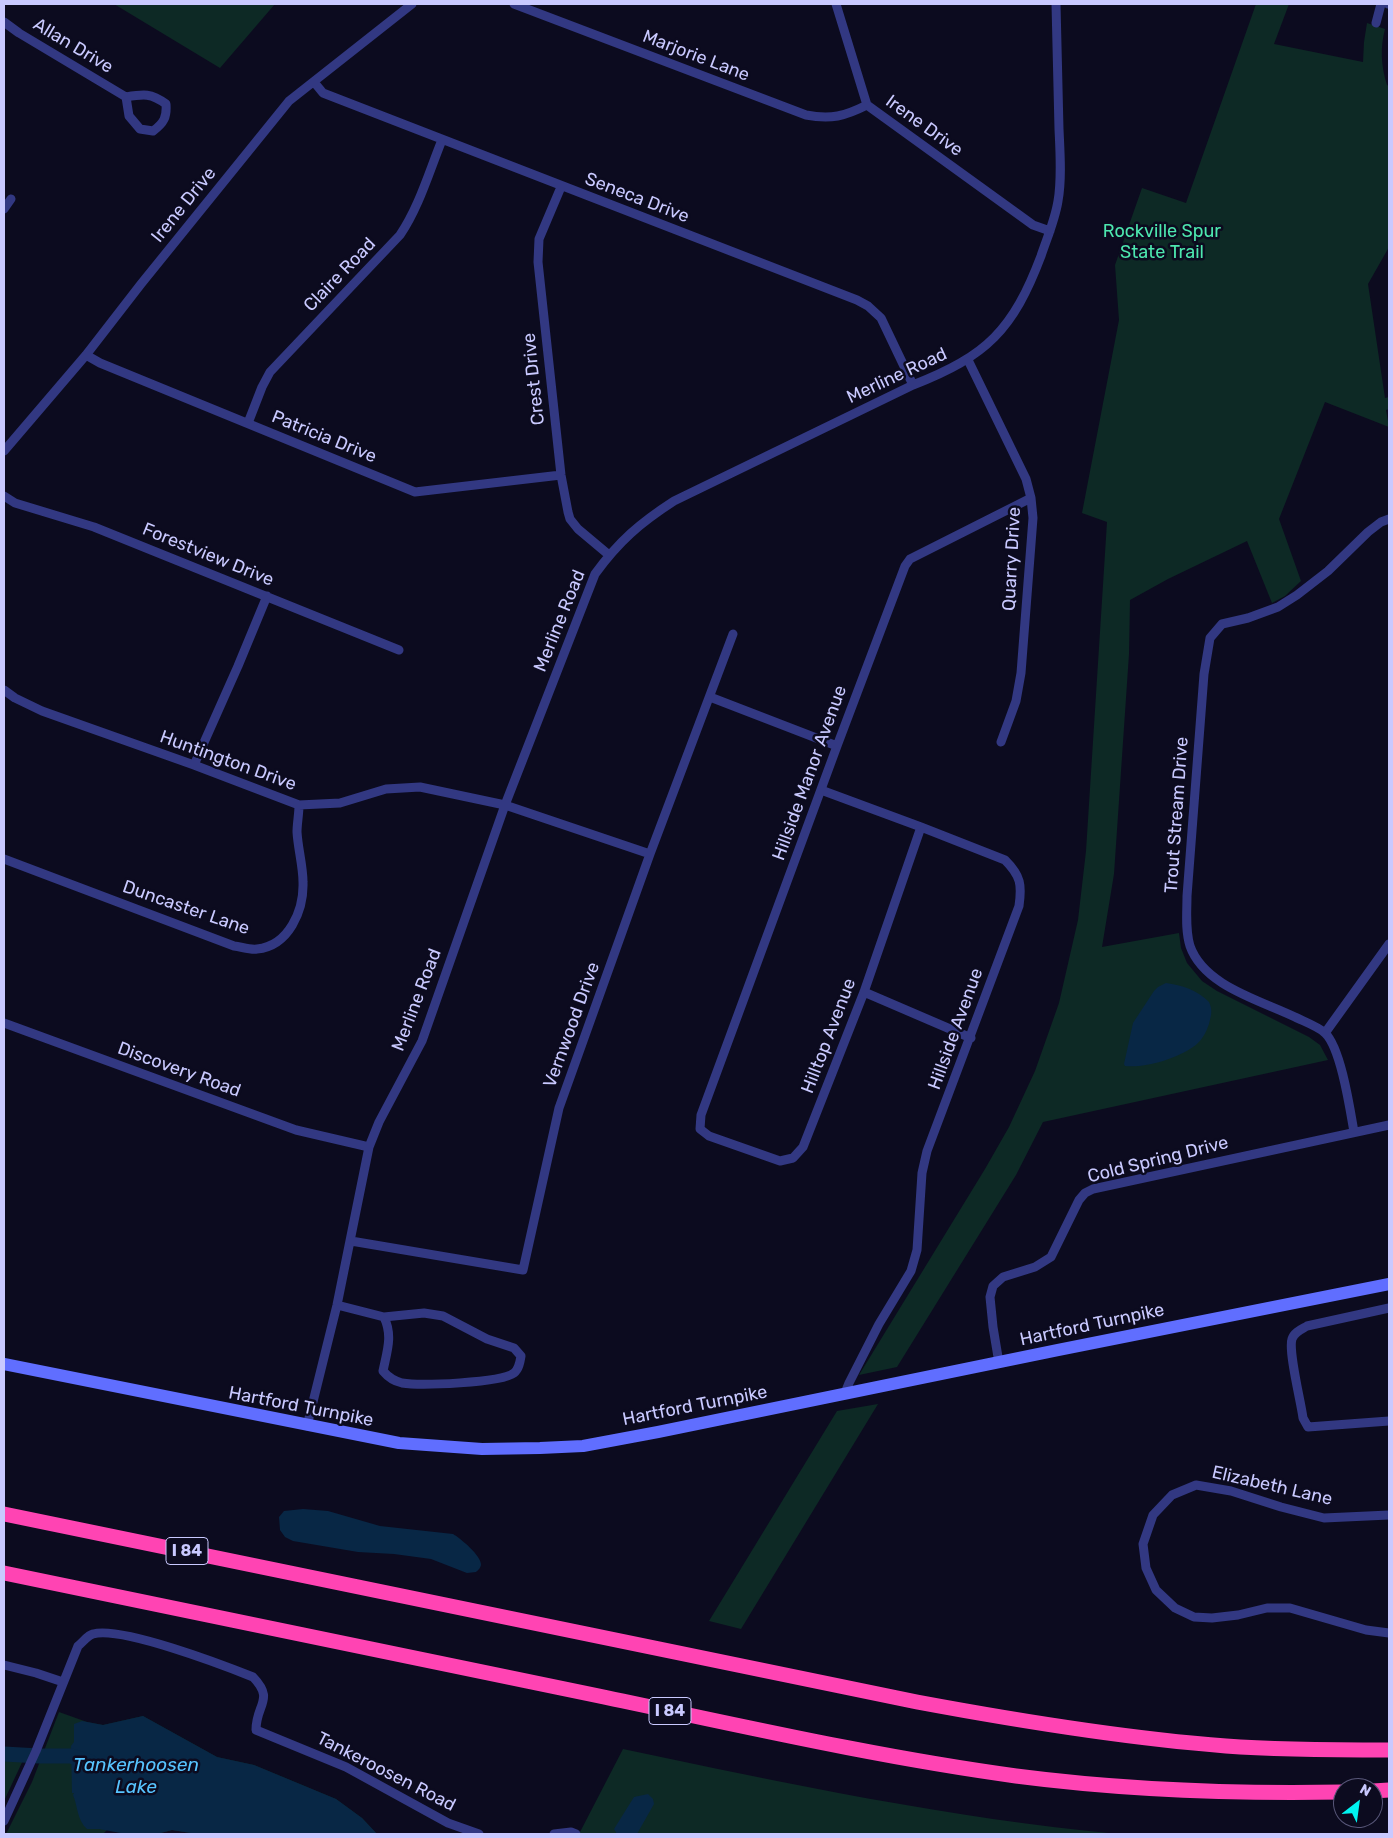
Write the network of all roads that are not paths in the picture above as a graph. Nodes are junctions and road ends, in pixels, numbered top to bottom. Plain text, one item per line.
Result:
1 (412, 4) edge
2 (514, 4) edge
3 (836, 4) edge
4 (1056, 4) edge
5 (1381, 4) edge
6 (4, 22) edge
7 (1376, 23) dead end
8 (314, 82) junction
9 (126, 97) junction
10 (867, 105) junction
11 (442, 140) junction
12 (561, 187) junction
13 (11, 199) dead end
14 (4, 208) edge
15 (1050, 231) junction
16 (86, 354) junction
17 (968, 360) junction
18 (913, 385) junction
19 (248, 423) junction
20 (4, 451) edge
21 (561, 475) junction
22 (4, 496) edge
23 (1031, 498) junction
24 (1389, 519) edge
25 (609, 555) junction
26 (266, 596) junction
27 (733, 634) dead end
28 (399, 650) dead end
29 (4, 690) edge
30 (710, 697) junction
31 (1001, 742) dead end
32 (836, 746) junction
33 (194, 765) junction
34 (821, 790) junction
35 (299, 805) junction
36 (505, 805) junction
37 (921, 827) junction
38 (650, 854) junction
39 (4, 858) edge
40 (1389, 944) edge
41 (864, 992) junction
42 (4, 1022) edge
43 (1325, 1033) junction
44 (971, 1038) junction
45 (1389, 1125) edge
46 (700, 1129) joint
47 (1354, 1132) junction
48 (369, 1147) junction
49 (351, 1241) junction
50 (1389, 1284) edge
51 (337, 1305) junction
52 (1389, 1308) edge
53 (384, 1317) junction
54 (999, 1362) junction
55 (4, 1364) edge
56 (845, 1393) junction
57 (1389, 1421) edge
58 (307, 1426) junction
59 (4, 1507) edge
60 (4, 1514) edge
61 (1389, 1515) edge
62 (22, 1517) junction
63 (4, 1573) edge
64 (1389, 1633) edge
65 (4, 1664) edge
66 (63, 1682) junction
67 (1389, 1750) edge
68 (1333, 1792) edge
69 (4, 1821) edge
70 (479, 1834) edge
71 (554, 1834) edge
72 (576, 1834) edge

1 - 8 street, Irene Drive
2 - 10 street, Marjorie Lane
3 - 10 street, Irene Drive
4 - 15 street, Merline Road
5 - 7 street
6 - 9 street, Allan Drive
8 - 11 street, Seneca Drive
8 - 16 street, Irene Drive
9 - 9 street
10 - 15 street, Irene Drive
11 - 12 street, Seneca Drive
11 - 19 street, Claire Road
12 - 18 street, Seneca Drive
12 - 21 street, Crest Drive
13 - 14 street
15 - 17 street, Merline Road
16 - 19 street, Patricia Drive
16 - 20 street, Irene Drive
17 - 18 street, Merline Road
17 - 23 street, Quarry Drive
18 - 25 street, Merline Road
19 - 21 street, Patricia Drive
21 - 25 street, Crest Drive
22 - 26 street, Forestview Drive
23 - 31 street, Quarry Drive
23 - 32 street, Hillside Manor Avenue
24 - 43 street, Trout Stream Drive
25 - 36 street, Merline Road
26 - 28 street, Forestview Drive
26 - 33 street
27 - 30 street, Vernwood Drive
29 - 33 street, Huntington Drive
30 - 32 street
30 - 38 street, Vernwood Drive
32 - 34 street, Hillside Manor Avenue
33 - 35 street, Huntington Drive
34 - 37 street, Hillside Avenue
34 - 46 street, Hillside Manor Avenue
35 - 36 street, Huntington Drive
35 - 39 street, Duncaster Lane
36 - 38 street, Huntington Drive
36 - 48 street, Merline Road
37 - 41 street, Hilltop Avenue
37 - 44 street, Hillside Avenue
38 - 49 street, Vernwood Drive
40 - 43 street
41 - 44 street
41 - 46 street, Hilltop Avenue
42 - 48 street, Discovery Road
43 - 47 street
44 - 56 street, Hillside Avenue
45 - 47 street, Cold Spring Drive
47 - 54 street, Cold Spring Drive
48 - 49 street, Merline Road
49 - 51 street, Merline Road
50 - 54 main road, Hartford Turnpike
51 - 53 street
51 - 58 street, Merline Road
52 - 57 street
53 - 53 street
54 - 56 main road, Hartford Turnpike
55 - 58 main road, Hartford Turnpike
56 - 58 main road, Hartford Turnpike
59 - 62 highway
60 - 62 highway, I 84
61 - 64 street, Elizabeth Lane
62 - 67 highway, I 84
63 - 68 highway, I 84
65 - 66 street
66 - 69 street
66 - 70 street, Tankeroosen Road
71 - 72 street

